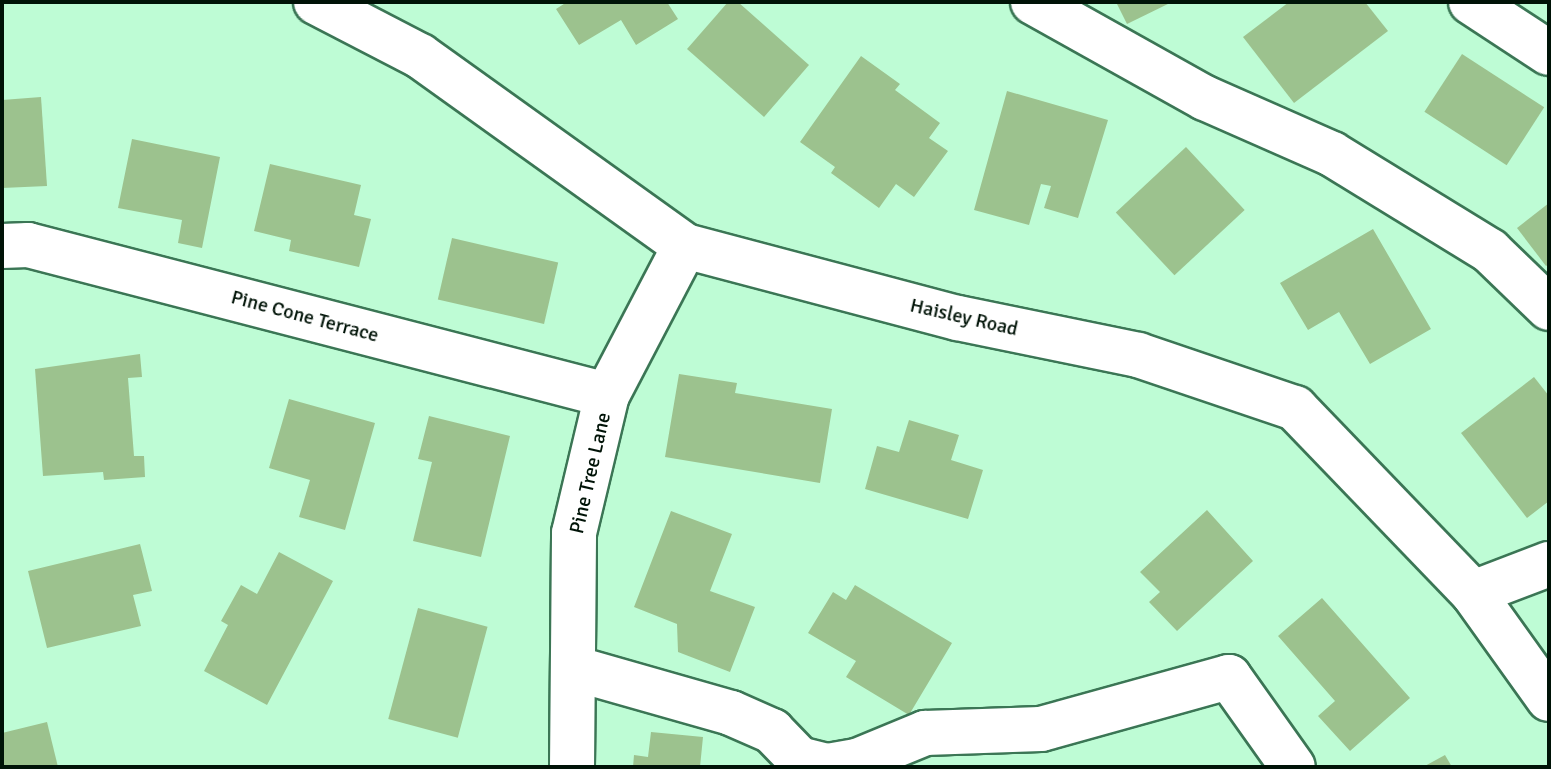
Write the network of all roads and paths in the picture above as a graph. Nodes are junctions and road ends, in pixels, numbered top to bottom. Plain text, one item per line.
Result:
1 (316, 2) edge
2 (1033, 2) edge
3 (1471, 2) edge
4 (1549, 53) edge
5 (2, 246) edge
6 (685, 246) junction
7 (1549, 308) edge
8 (607, 395) junction
9 (1549, 564) edge
10 (1473, 593) junction
11 (573, 668) junction
12 (1549, 699) edge
13 (572, 767) edge
14 (1293, 767) edge

1 - 6 street, Haisley Road
2 - 7 street
3 - 4 street
5 - 8 street, Pine Cone Terrace
6 - 8 street, Pine Tree Lane
6 - 10 street, Haisley Road
8 - 11 street, Pine Tree Lane
9 - 10 street
10 - 12 street, Haisley Road
11 - 13 street, Pine Tree Lane
11 - 14 street

